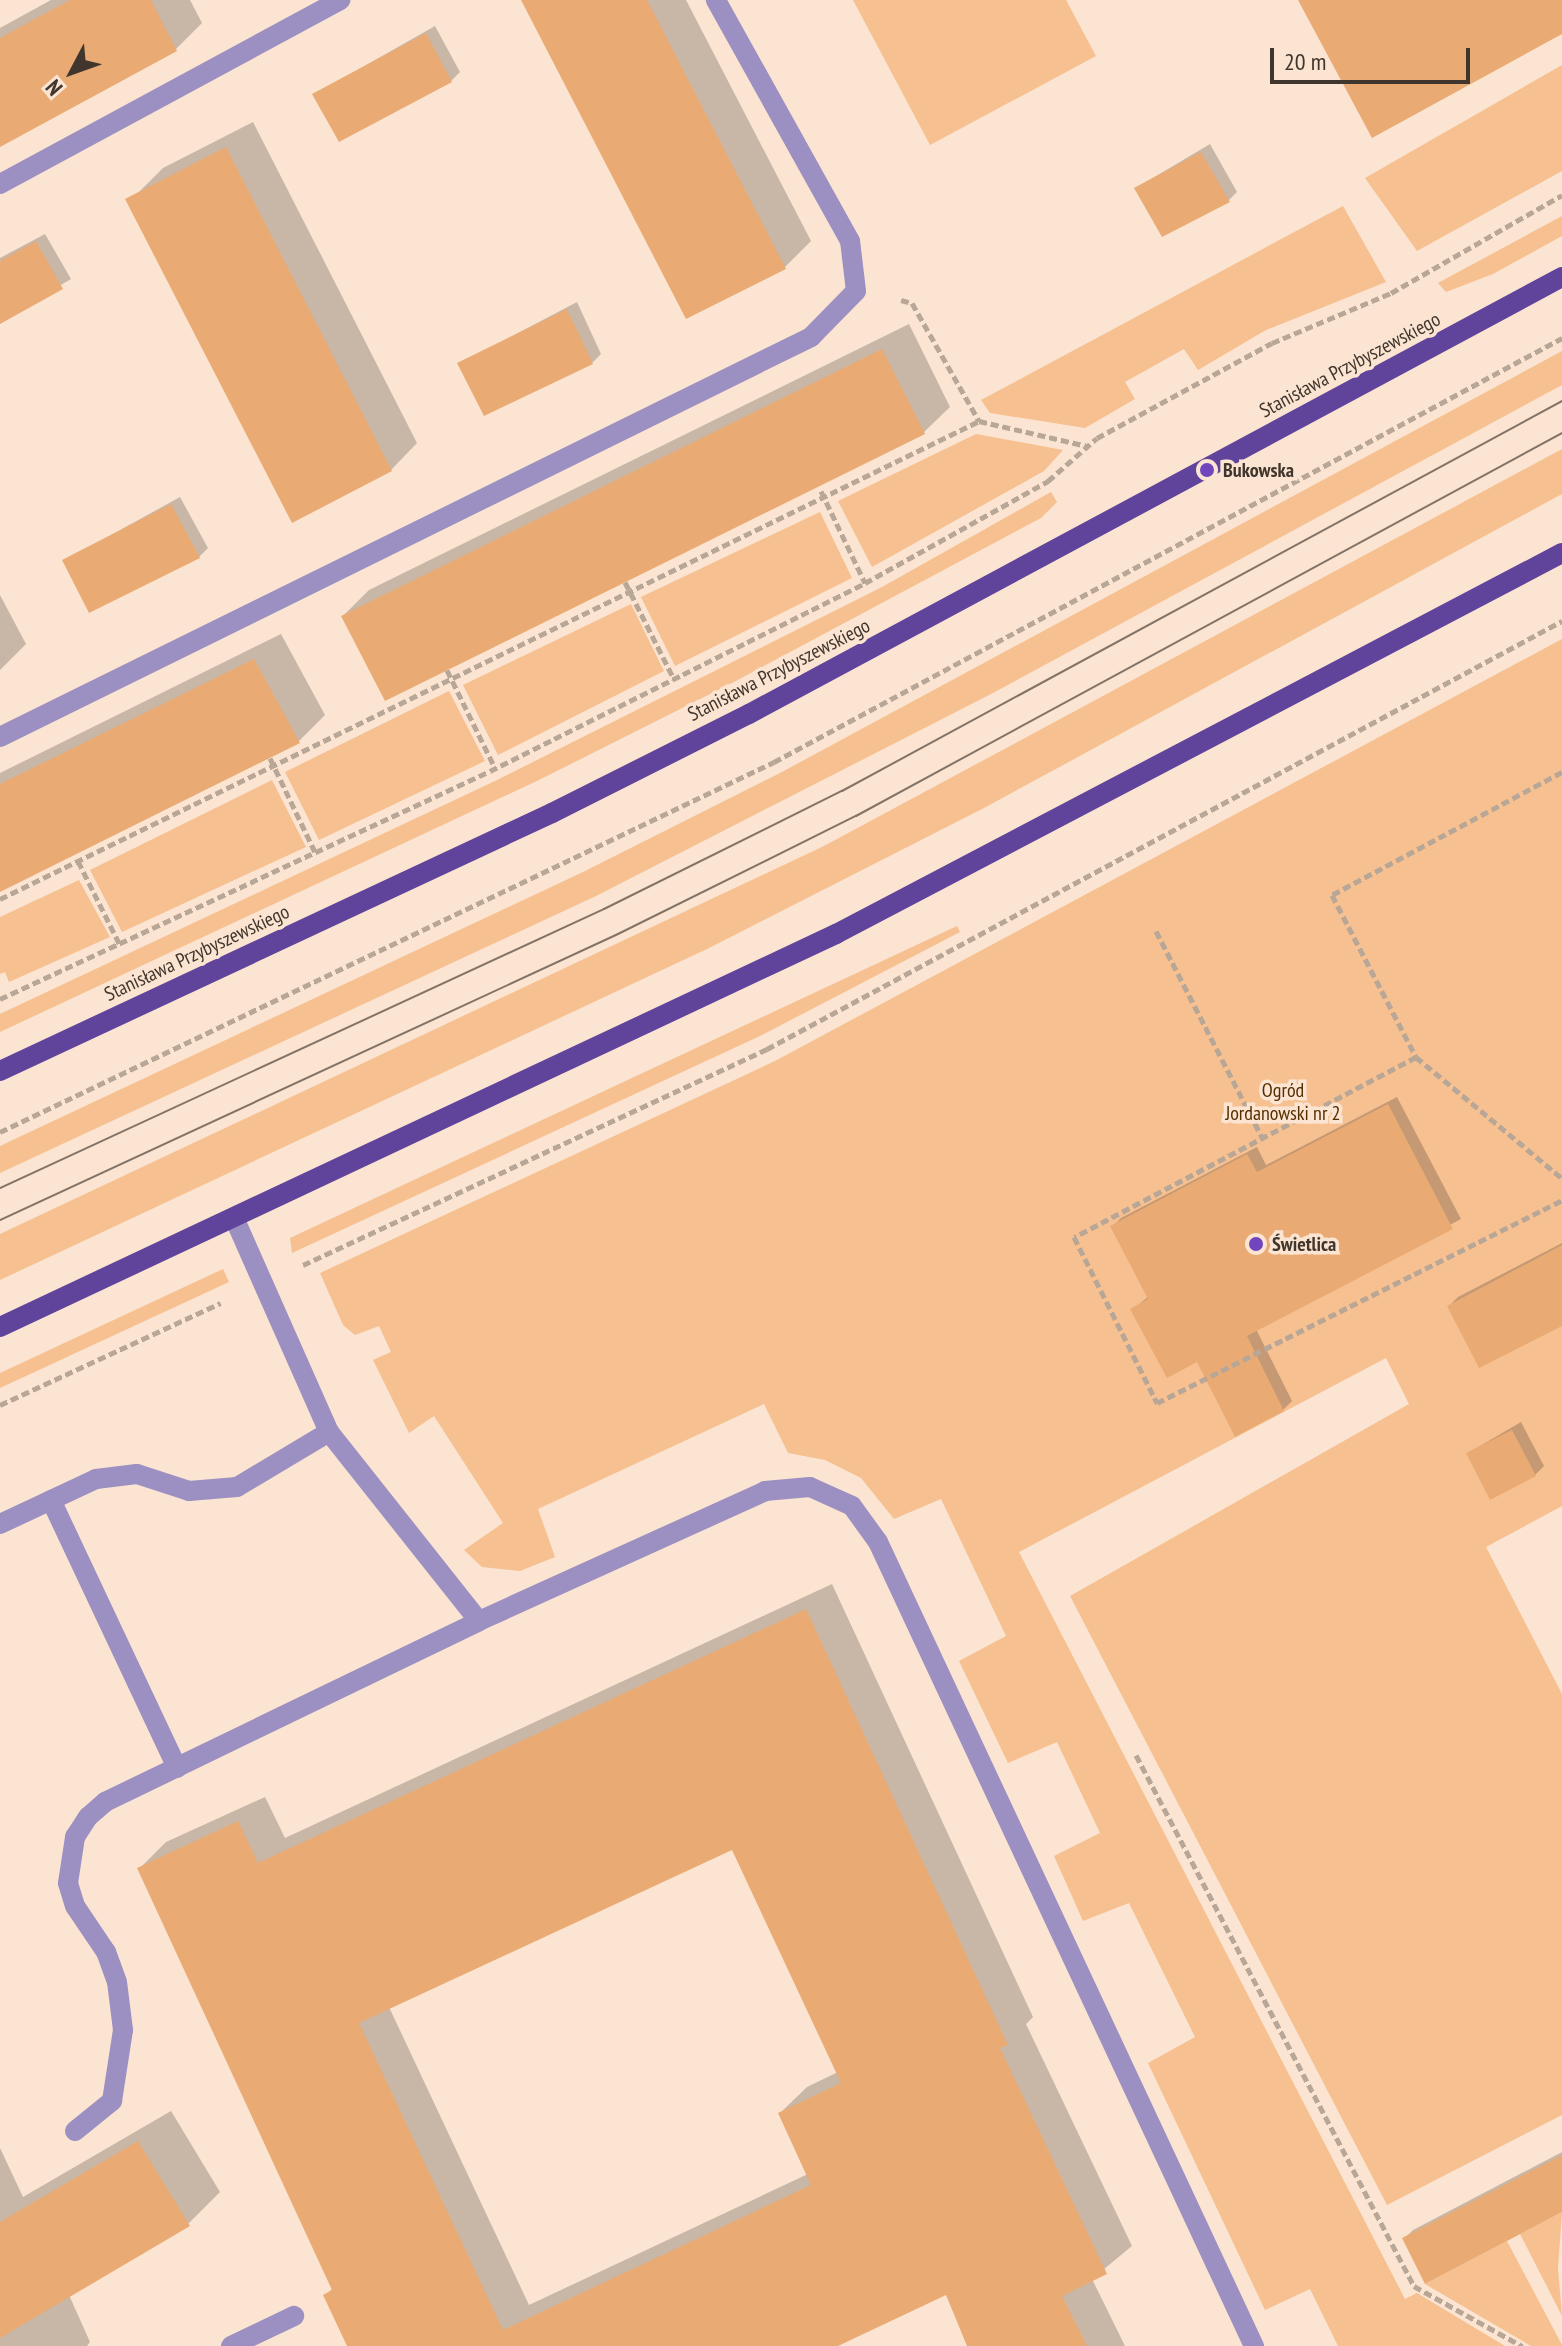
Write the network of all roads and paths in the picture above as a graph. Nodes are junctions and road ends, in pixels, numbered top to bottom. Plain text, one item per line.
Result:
1 (340, 0) edge
2 (716, 0) edge
3 (0, 184) edge
4 (1562, 195) edge
5 (1562, 277) edge
6 (856, 291) junction
7 (979, 421) junction
8 (1088, 446) junction
9 (822, 494) junction
10 (1562, 553) edge
11 (625, 582) dead end
12 (865, 583) junction
13 (630, 591) junction
14 (1562, 621) edge
15 (447, 670) dead end
16 (451, 678) junction
17 (674, 679) junction
18 (0, 737) edge
19 (270, 758) dead end
20 (274, 765) junction
21 (495, 768) junction
22 (1562, 772) edge
23 (316, 854) junction
24 (78, 860) junction
25 (0, 899) edge
26 (1156, 931) dead end
27 (120, 945) junction
28 (0, 999) edge
29 (1416, 1057) junction
30 (0, 1071) edge
31 (1262, 1137) junction
32 (1562, 1178) edge
33 (1562, 1200) edge
34 (234, 1218) junction
35 (295, 1268) dead end
36 (235, 1296) dead end
37 (0, 1327) edge
38 (0, 1405) edge
39 (329, 1432) junction
40 (51, 1500) junction
41 (0, 1524) edge
42 (479, 1621) junction
43 (1136, 1755) dead end
44 (177, 1768) junction
45 (75, 2131) dead end
46 (294, 2316) dead end
47 (231, 2346) edge
48 (1254, 2346) edge
49 (1522, 2346) edge

1 - 3 lane
2 - 6 lane
4 - 8 path
5 - 30 main road, Stanisława Przybyszewskiego
6 - 7 path
6 - 18 lane
7 - 8 path
7 - 9 path
8 - 12 path
9 - 12 path
9 - 13 path
10 - 34 main road
11 - 13 path
12 - 17 path
13 - 16 path
13 - 17 path
14 - 35 path
15 - 16 path
16 - 20 path
16 - 21 path
17 - 21 path
19 - 20 path
20 - 23 path
20 - 24 path
21 - 23 path
22 - 29 path
23 - 27 path
24 - 25 path
24 - 27 path
26 - 31 path
27 - 28 path
29 - 31 path
29 - 32 path
31 - 33 path
34 - 37 main road
34 - 39 lane
36 - 38 path
39 - 40 lane
39 - 42 lane
40 - 41 lane
40 - 44 lane
42 - 44 lane
42 - 48 lane
43 - 49 path
44 - 45 lane
46 - 47 lane

